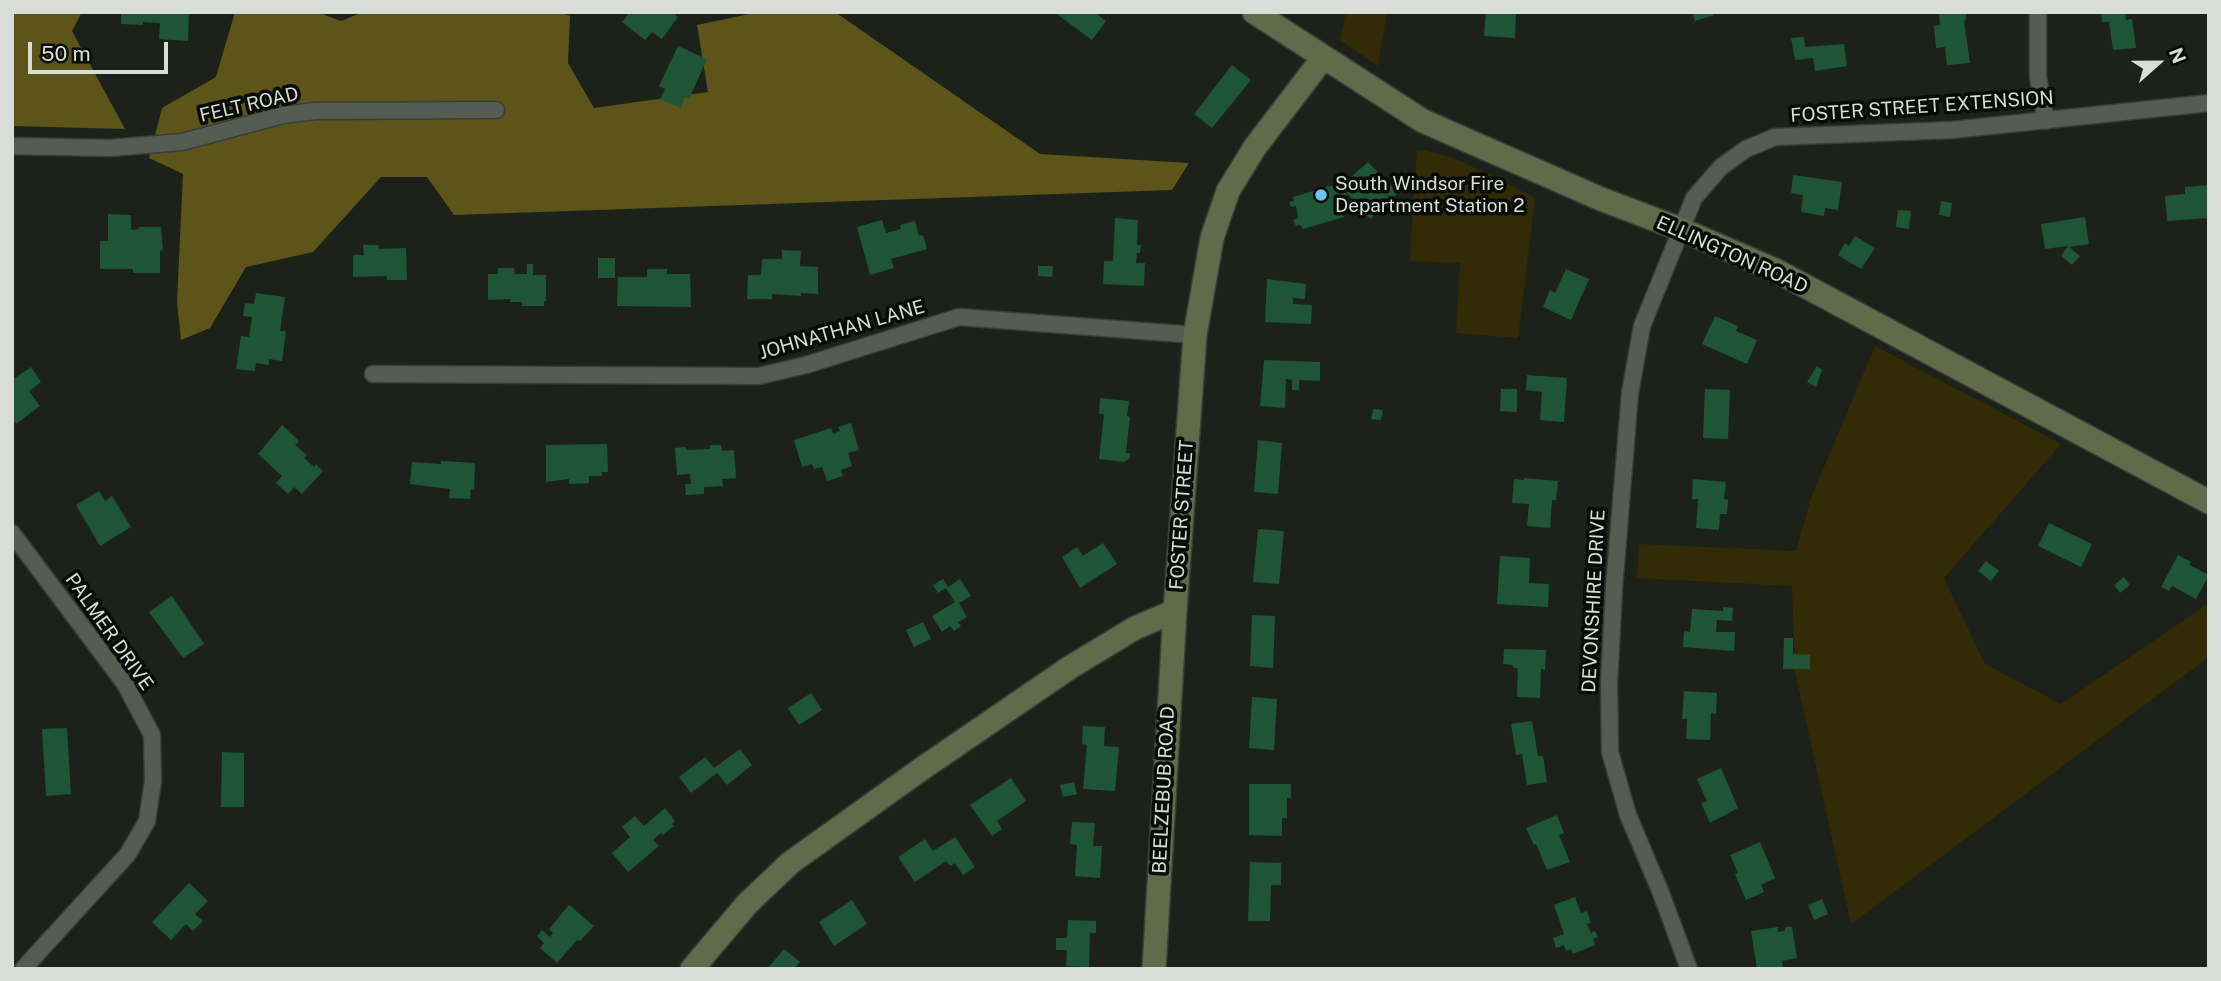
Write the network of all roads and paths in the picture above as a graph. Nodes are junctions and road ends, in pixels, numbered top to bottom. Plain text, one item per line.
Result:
1 (1254, 12) edge
2 (2038, 12) edge
3 (1323, 58) junction
4 (2209, 103) edge
5 (496, 110) dead end
6 (2046, 121) junction
7 (12, 146) edge
8 (1680, 229) junction
9 (1195, 335) junction
10 (373, 374) dead end
11 (2209, 502) edge
12 (12, 533) edge
13 (1175, 611) junction
14 (23, 969) edge
15 (692, 969) edge
16 (1154, 969) edge
17 (1689, 969) edge

1 - 3 street, ELLINGTON ROAD
2 - 6 street
3 - 8 street, ELLINGTON ROAD
3 - 9 street, FOSTER STREET
4 - 6 street, FOSTER STREET EXTENSION
5 - 7 street, FELT ROAD
6 - 8 street, FOSTER STREET EXTENSION
8 - 11 street, ELLINGTON ROAD
8 - 17 street, DEVONSHIRE DRIVE
9 - 10 street, JOHNATHAN LANE
9 - 13 street, FOSTER STREET
12 - 14 street, PALMER DRIVE
13 - 15 street, FOSTER STREET
13 - 16 street, BEELZEBUB ROAD

